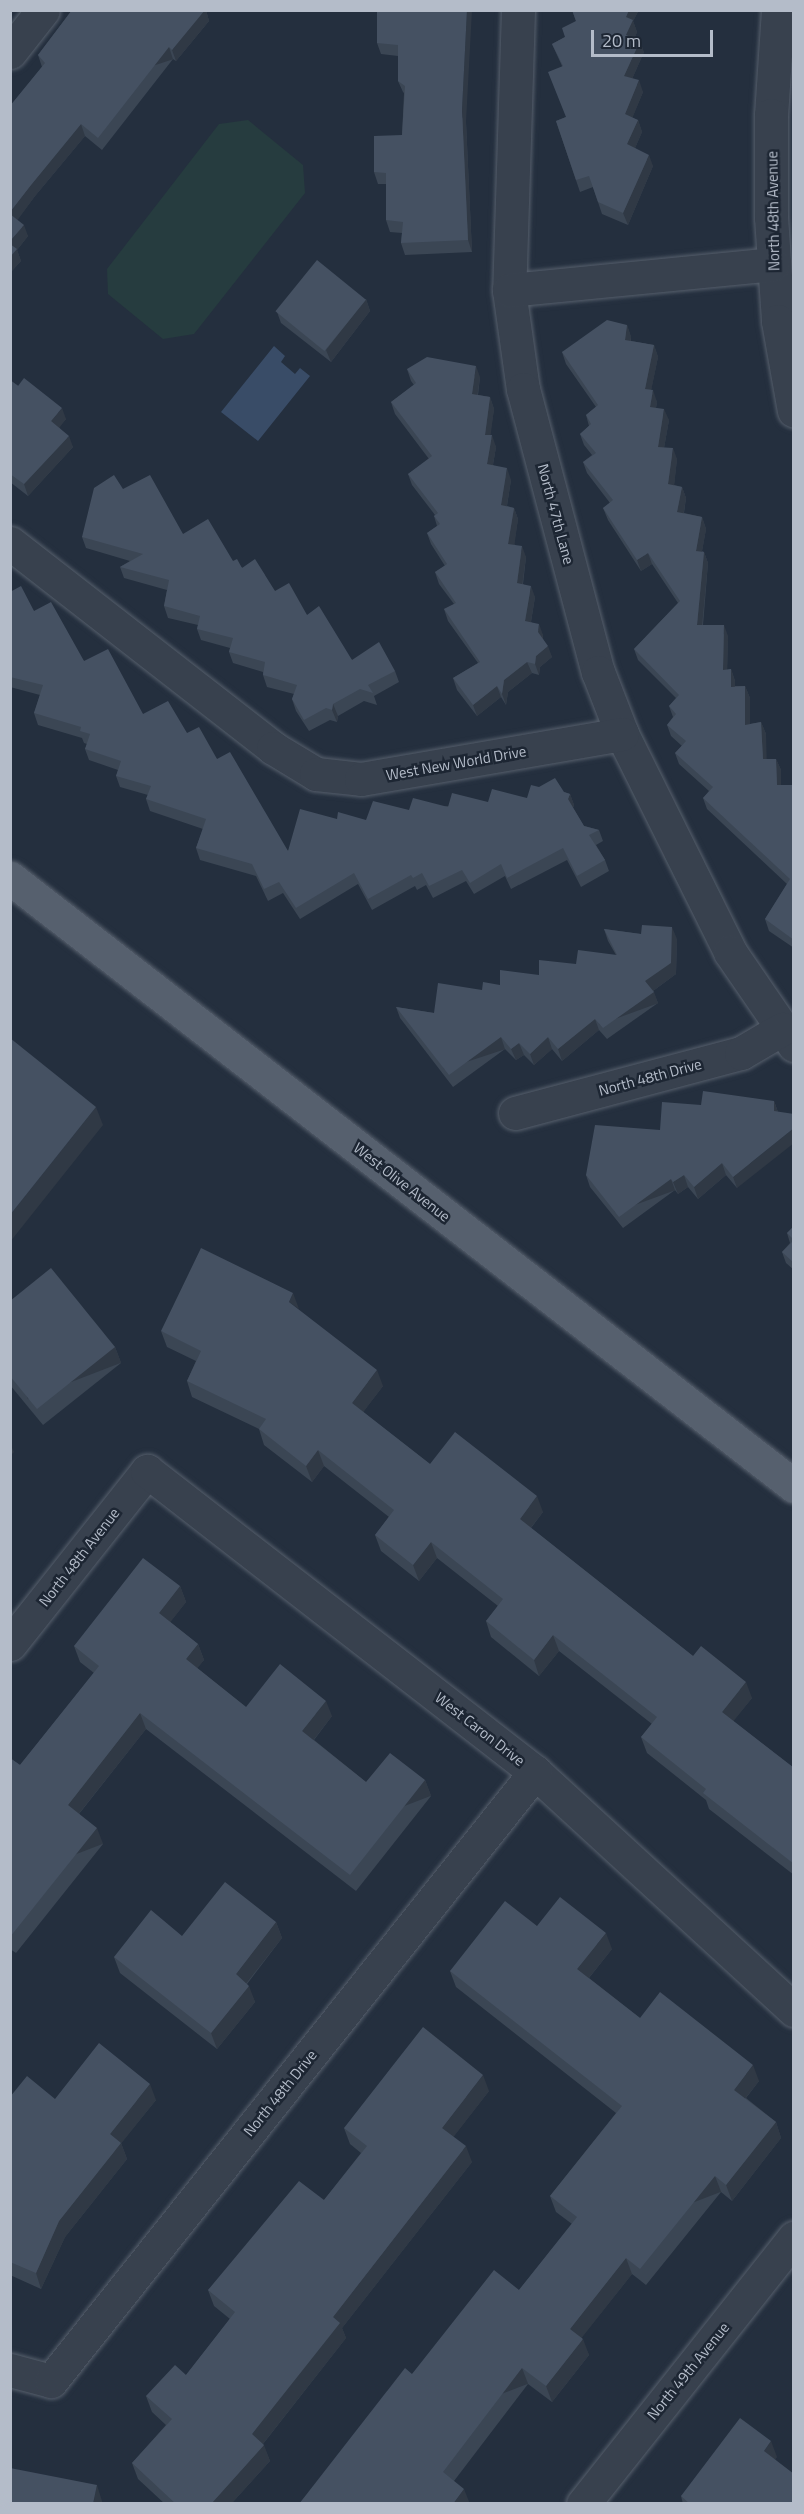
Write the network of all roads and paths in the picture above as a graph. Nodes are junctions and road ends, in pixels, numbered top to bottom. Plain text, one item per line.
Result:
1 (43, 10) edge
2 (518, 10) edge
3 (778, 10) edge
4 (10, 52) edge
5 (773, 264) junction
6 (508, 290) junction
7 (794, 411) edge
8 (10, 543) edge
9 (622, 734) junction
10 (10, 878) edge
11 (788, 1037) edge
12 (515, 1113) dead end
13 (147, 1471) joint
14 (794, 1486) edge
15 (10, 1644) edge
16 (535, 1772) junction
17 (794, 2010) edge
18 (794, 2238) edge
19 (10, 2370) edge
20 (583, 2504) edge

1 - 4 street
2 - 6 street, North 47th Lane
3 - 5 street, North 48th Avenue
5 - 6 street
5 - 7 street, North 48th Avenue
6 - 9 street, North 47th Lane
8 - 9 street, West New World Drive
9 - 11 street
10 - 14 main road, West Olive Avenue
11 - 12 street, North 48th Drive
13 - 15 street, North 48th Avenue
13 - 16 street, West Caron Drive
16 - 17 street, West Caron Drive
16 - 19 street, North 48th Drive
18 - 20 street, North 49th Avenue

